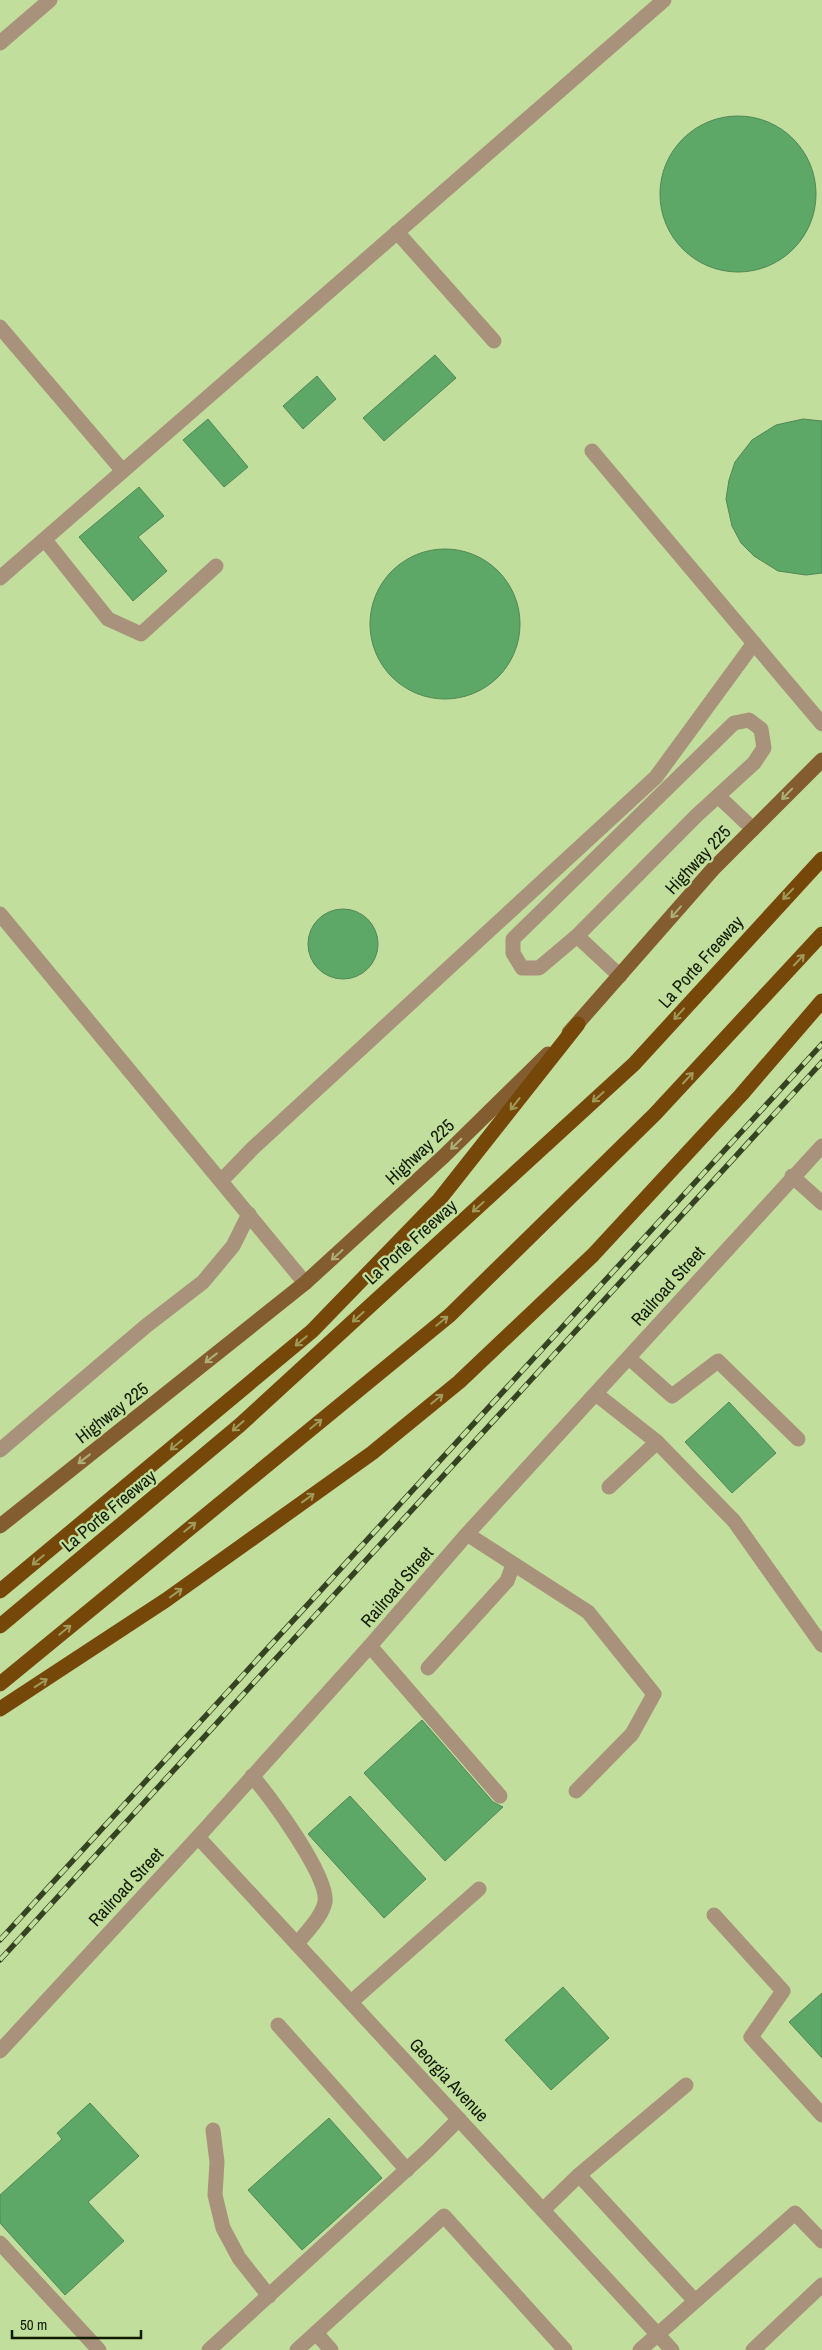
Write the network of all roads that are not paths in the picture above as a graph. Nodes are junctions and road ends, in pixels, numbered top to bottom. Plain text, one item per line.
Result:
1 (50, 0) edge
2 (664, 0) edge
3 (0, 44) edge
4 (397, 232) junction
5 (0, 327) edge
6 (494, 341) dead end
7 (592, 451) dead end
8 (122, 470) junction
9 (45, 540) junction
10 (216, 566) dead end
11 (0, 578) edge
12 (754, 643) junction
13 (817, 707) edge
14 (822, 724) edge
15 (822, 760) edge
16 (718, 796) junction
17 (753, 829) junction
18 (822, 859) edge
19 (0, 914) edge
20 (822, 934) edge
21 (577, 936) junction
22 (620, 976) junction
23 (822, 1001) edge
24 (578, 1024) junction
25 (822, 1146) edge
26 (792, 1176) junction
27 (222, 1180) junction
28 (822, 1202) edge
29 (249, 1214) junction
30 (305, 1283) junction
31 (629, 1358) junction
32 (596, 1394) junction
33 (798, 1439) dead end
34 (657, 1442) junction
35 (0, 1450) edge
36 (609, 1488) dead end
37 (0, 1526) edge
38 (467, 1534) junction
39 (513, 1565) junction
40 (0, 1591) edge
41 (0, 1626) edge
42 (822, 1645) edge
43 (370, 1646) junction
44 (428, 1668) dead end
45 (0, 1684) edge
46 (0, 1709) edge
47 (252, 1776) junction
48 (576, 1791) dead end
49 (500, 1796) dead end
50 (198, 1837) junction
51 (479, 1889) dead end
52 (714, 1915) dead end
53 (297, 1944) junction
54 (351, 2002) junction
55 (278, 2025) dead end
56 (0, 2051) edge
57 (686, 2085) dead end
58 (822, 2115) edge
59 (459, 2119) junction
60 (213, 2130) dead end
61 (406, 2170) junction
62 (578, 2175) junction
63 (543, 2210) junction
64 (822, 2241) edge
65 (0, 2243) edge
66 (822, 2285) edge
67 (269, 2296) junction
68 (695, 2301) junction
69 (316, 2333) junction
70 (656, 2335) junction
71 (99, 2350) edge
72 (209, 2350) edge
73 (297, 2350) edge
74 (331, 2350) edge
75 (565, 2350) edge
76 (640, 2350) edge
77 (672, 2350) edge
78 (752, 2350) edge

1 - 3 street
2 - 4 street
4 - 6 street
4 - 8 street
5 - 8 street
7 - 12 street
8 - 9 street
9 - 10 street
9 - 11 street
12 - 13 street
12 - 27 street
13 - 14 street
15 -> 17 main road, Highway 225
16 - 17 street
16 - 21 street
16 - 21 street
17 -> 22 main road, Highway 225
18 -> 41 highway, La Porte Freeway
19 - 27 street
45 -> 20 highway
21 - 22 street
22 - 24 main road, Highway 225
46 -> 23 highway
24 -> 30 main road, Highway 225
24 -> 40 highway
25 - 26 street, Railroad Street
26 - 28 street
26 - 31 street, Railroad Street
27 - 29 street
29 - 30 street
29 - 35 street
30 -> 37 main road, Highway 225
31 - 32 street, Railroad Street
31 - 33 street
32 - 34 street
32 - 38 street, Railroad Street
34 - 36 street
34 - 42 street
38 - 39 street
38 - 43 street, Railroad Street
39 - 44 street
39 - 48 street
43 - 47 street, Railroad Street
43 - 49 street
47 - 50 street, Railroad Street
47 - 53 street
50 - 53 street, Georgia Avenue
50 - 56 street, Railroad Street
51 - 54 street
52 - 58 street
53 - 54 street, Georgia Avenue
54 - 59 street, Georgia Avenue
55 - 61 street
57 - 62 street
59 - 61 street
59 - 63 street, Georgia Avenue
60 - 67 street
61 - 67 street
62 - 63 street
62 - 68 street
63 - 70 street, Georgia Avenue
64 - 68 street
65 - 71 street
66 - 78 street
67 - 72 street
68 - 70 street
69 - 73 street
69 - 74 street
69 - 75 street
70 - 76 street
70 - 77 street, Georgia Avenue

